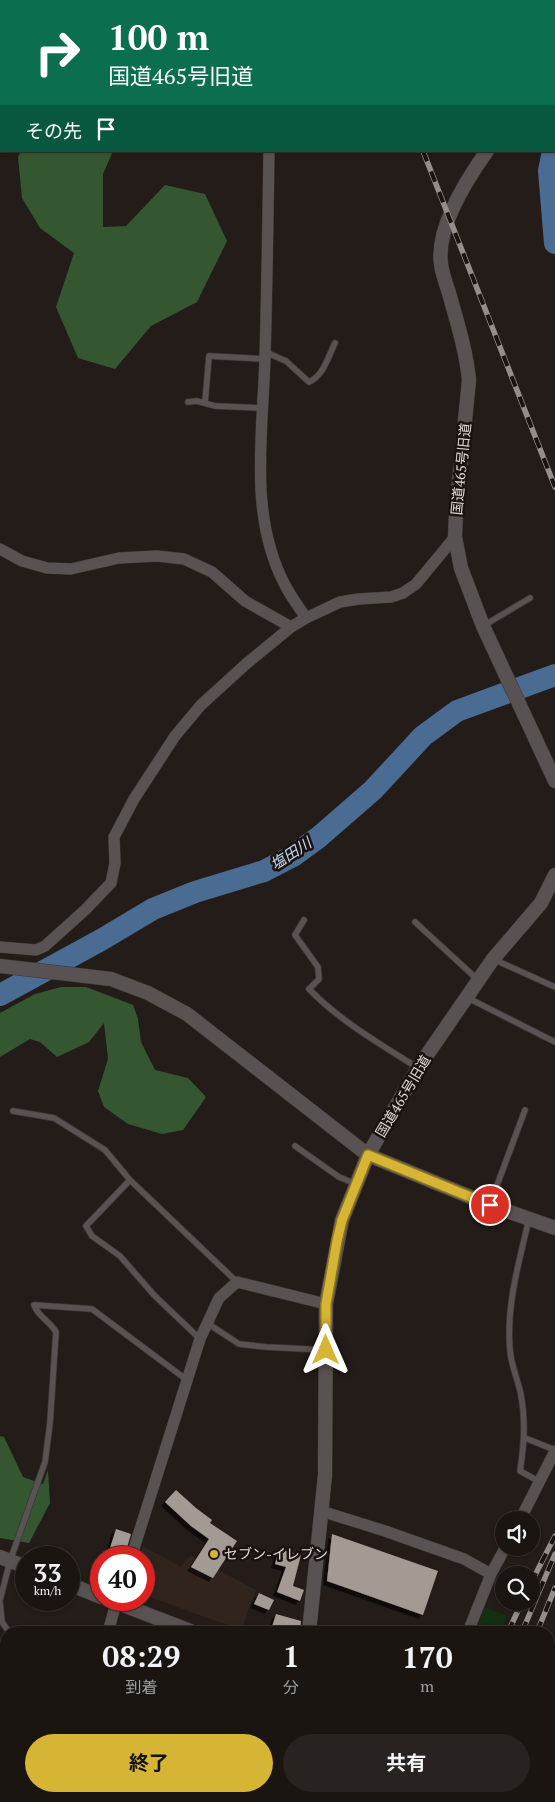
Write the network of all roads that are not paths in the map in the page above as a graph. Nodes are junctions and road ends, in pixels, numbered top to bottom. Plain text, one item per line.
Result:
1 (269, 152) edge
2 (486, 152) edge
3 (335, 344) dead end
4 (265, 355) junction
5 (188, 402) dead end
6 (205, 403) junction
7 (261, 408) junction
8 (455, 537) junction
9 (0, 549) edge
10 (530, 598) dead end
11 (306, 618) junction
12 (483, 626) junction
13 (291, 627) junction
14 (555, 780) edge
15 (555, 874) edge
16 (304, 920) dead end
17 (415, 922) dead end
18 (0, 947) edge
19 (494, 959) junction
20 (0, 966) edge
21 (478, 980) junction
22 (555, 987) edge
23 (466, 997) junction
24 (555, 1042) edge
25 (418, 1068) junction
26 (525, 1110) dead end
27 (13, 1111) dead end
28 (295, 1146) dead end
29 (368, 1155) junction
30 (130, 1180) junction
31 (356, 1184) junction
32 (490, 1205) junction
33 (529, 1219) junction
34 (555, 1228) edge
35 (237, 1282) junction
36 (326, 1304) junction
37 (207, 1323) junction
38 (200, 1339) junction
39 (326, 1350) junction
40 (187, 1380) junction
41 (525, 1438) junction
42 (555, 1451) edge
43 (540, 1482) junction
44 (322, 1511) junction
45 (525, 1511) edge
46 (135, 1546) edge
47 (501, 1556) edge
48 (5, 1559) edge
49 (491, 1574) junction
50 (0, 1602) edge
51 (113, 1611) edge
52 (140, 1611) edge
53 (5, 1626) edge
54 (109, 1626) edge
55 (178, 1626) edge
56 (310, 1626) edge
57 (470, 1626) edge

1 - 4 street
2 - 8 street, 国道465号旧道
3 - 4 lane
4 - 6 lane
4 - 7 street
5 - 6 lane
6 - 7 lane
7 - 11 street
8 - 11 street
8 - 12 street, 国道465号旧道
9 - 13 street
10 - 12 lane
11 - 13 street
12 - 14 street, 国道465号旧道
13 - 18 street
15 - 19 street, 国道465号旧道
16 - 25 lane
17 - 21 lane
19 - 21 street, 国道465号旧道
19 - 22 lane
20 - 29 street
21 - 23 street, 国道465号旧道
23 - 24 lane
23 - 25 street, 国道465号旧道
25 - 29 street, 国道465号旧道
26 - 32 lane
27 - 30 lane
28 - 31 lane
29 - 31 street, 国道465号旧道
29 - 32 street
30 - 35 lane
30 - 38 lane
31 - 36 street, 国道465号旧道
32 - 33 street
33 - 34 street
33 - 41 lane
35 - 36 street
35 - 37 street
36 - 39 street, 国道465号旧道
37 - 38 street
37 - 39 lane
38 - 40 street
39 - 44 street, 国道465号旧道
40 - 46 street
40 - 48 lane
41 - 42 lane
41 - 43 lane
42 - 43 street
43 - 45 street
44 - 49 street
44 - 56 street, 国道465号旧道
47 - 49 street
48 - 50 lane
49 - 57 street
50 - 53 lane
51 - 54 street
52 - 55 street

